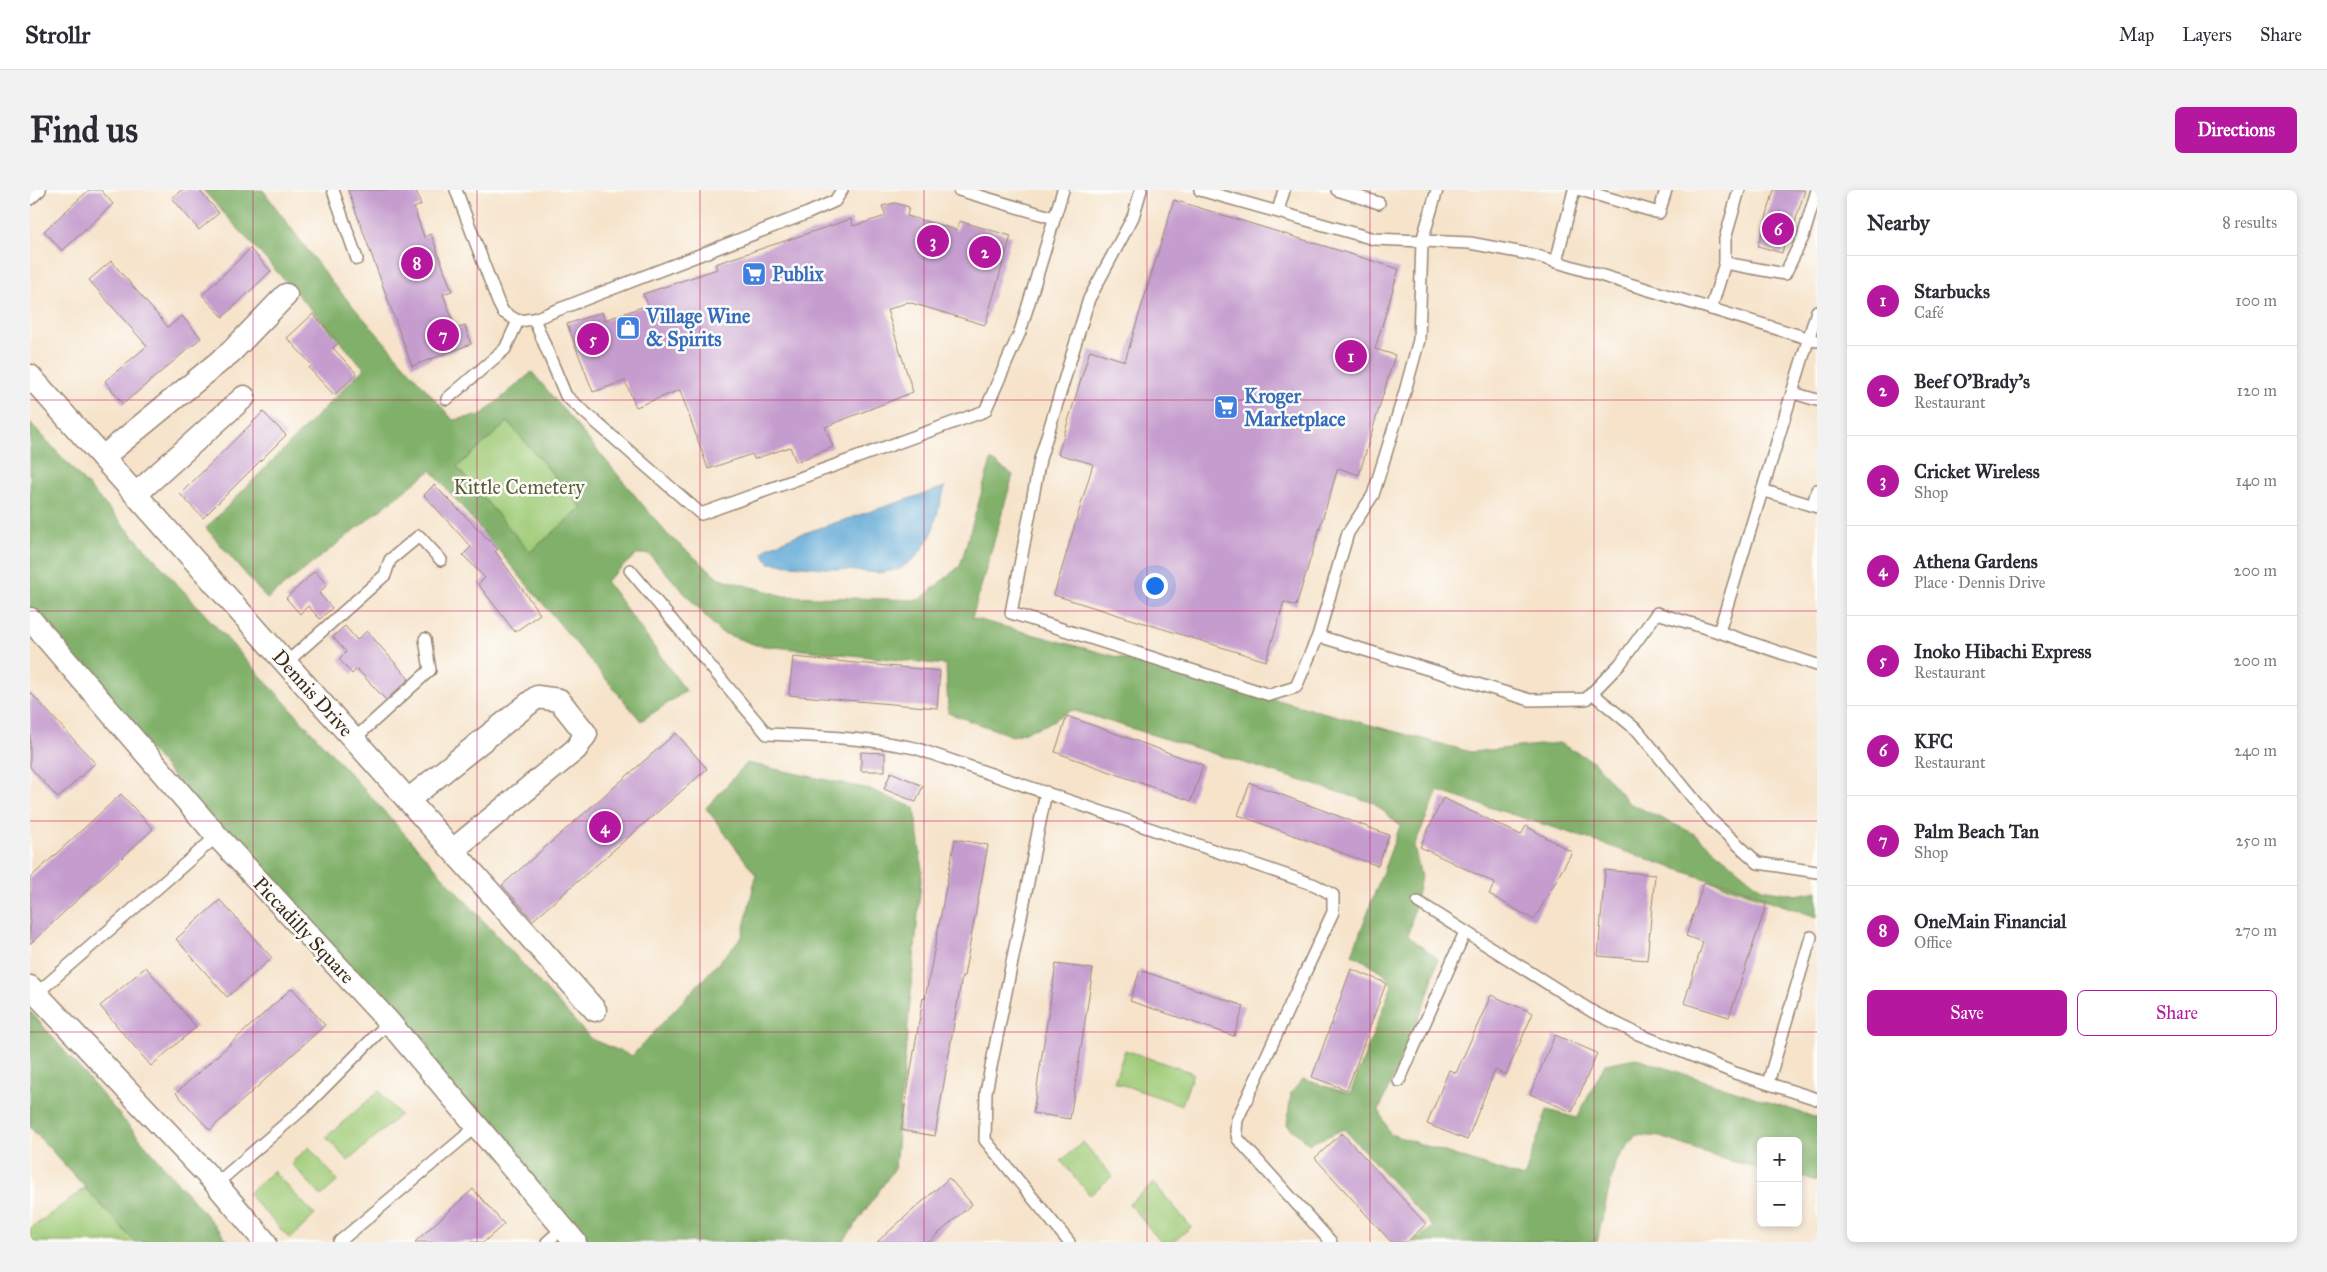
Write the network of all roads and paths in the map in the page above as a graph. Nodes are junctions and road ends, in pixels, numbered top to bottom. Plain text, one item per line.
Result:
1 (40, 190) edge
2 (333, 190) edge
3 (456, 190) edge
4 (842, 190) edge
5 (959, 190) edge
6 (1062, 190) edge
7 (1141, 190) edge
8 (1200, 190) edge
9 (1284, 190) edge
10 (1337, 190) edge
11 (1437, 190) edge
12 (1574, 190) edge
13 (1581, 190) edge
14 (1666, 190) edge
15 (1739, 190) edge
16 (1817, 190) edge
17 (1217, 192) edge
18 (30, 199) edge
19 (1379, 203) dead end
20 (1278, 212) junction
21 (1054, 218) junction
22 (1422, 241) junction
23 (357, 259) dead end
24 (1556, 262) junction
25 (1725, 263) junction
26 (286, 296) dead end
27 (1711, 309) junction
28 (1817, 311) edge
29 (534, 318) junction
30 (518, 321) junction
31 (1813, 340) edge
32 (30, 376) edge
33 (1793, 393) junction
34 (244, 397) dead end
35 (447, 399) dead end
36 (1817, 400) edge
37 (103, 457) junction
38 (1762, 490) junction
39 (1817, 490) edge
40 (136, 494) junction
41 (1815, 506) edge
42 (441, 560) dead end
43 (630, 570) dead end
44 (30, 619) edge
45 (1719, 632) junction
46 (1318, 636) junction
47 (425, 639) dead end
48 (286, 663) junction
49 (1817, 665) edge
50 (1592, 693) junction
51 (354, 739) junction
52 (1046, 792) junction
53 (408, 800) junction
54 (217, 836) junction
55 (452, 850) junction
56 (1817, 872) edge
57 (1418, 902) dead end
58 (1465, 932) junction
59 (1811, 936) dead end
60 (33, 990) edge
61 (595, 1010) dead end
62 (388, 1022) junction
63 (1399, 1081) dead end
64 (1768, 1084) junction
65 (1817, 1099) edge
66 (476, 1127) junction
67 (216, 1184) junction
68 (570, 1235) edge
69 (265, 1242) edge
70 (339, 1242) edge
71 (547, 1242) edge
72 (1069, 1242) edge
73 (1330, 1242) edge

1 - 18 lane
2 - 23 lane
3 - 30 lane
4 - 29 lane
5 - 21 lane
6 - 21 lane
7 - 46 lane
8 - 17 lane
9 - 20 lane
10 - 19 lane
11 - 22 lane
12 - 24 lane
13 - 14 lane
15 - 25 lane
16 - 25 lane
17 - 20 lane
20 - 22 lane
21 - 29 lane
22 - 24 lane
22 - 46 lane
24 - 27 lane
25 - 27 lane
26 - 37 street
27 - 31 lane
28 - 31 lane
29 - 30 lane
30 - 35 lane
31 - 33 lane
32 - 37 street, Dennis Drive
33 - 36 lane
33 - 38 lane
34 - 40 street
37 - 40 street, Dennis Drive
38 - 41 lane
38 - 45 lane
39 - 41 lane
40 - 48 street, Dennis Drive
42 - 48 lane
43 - 52 lane
44 - 54 street, Piccadilly Square
45 - 49 lane
45 - 50 lane
46 - 50 lane
47 - 51 lane
48 - 51 street, Dennis Drive
50 - 56 lane
51 - 53 street, Dennis Drive
52 - 72 lane
52 - 73 lane
53 - 55 street, Dennis Drive
53 - 55 street
54 - 60 lane
54 - 62 street, Piccadilly Square
55 - 61 street, Dennis Drive
57 - 58 lane
58 - 63 lane
58 - 64 lane
59 - 64 lane
60 - 67 street
62 - 66 street, Piccadilly Square
62 - 67 lane
64 - 65 lane
66 - 68 street, Piccadilly Square
66 - 70 lane
67 - 69 street
68 - 71 lane

